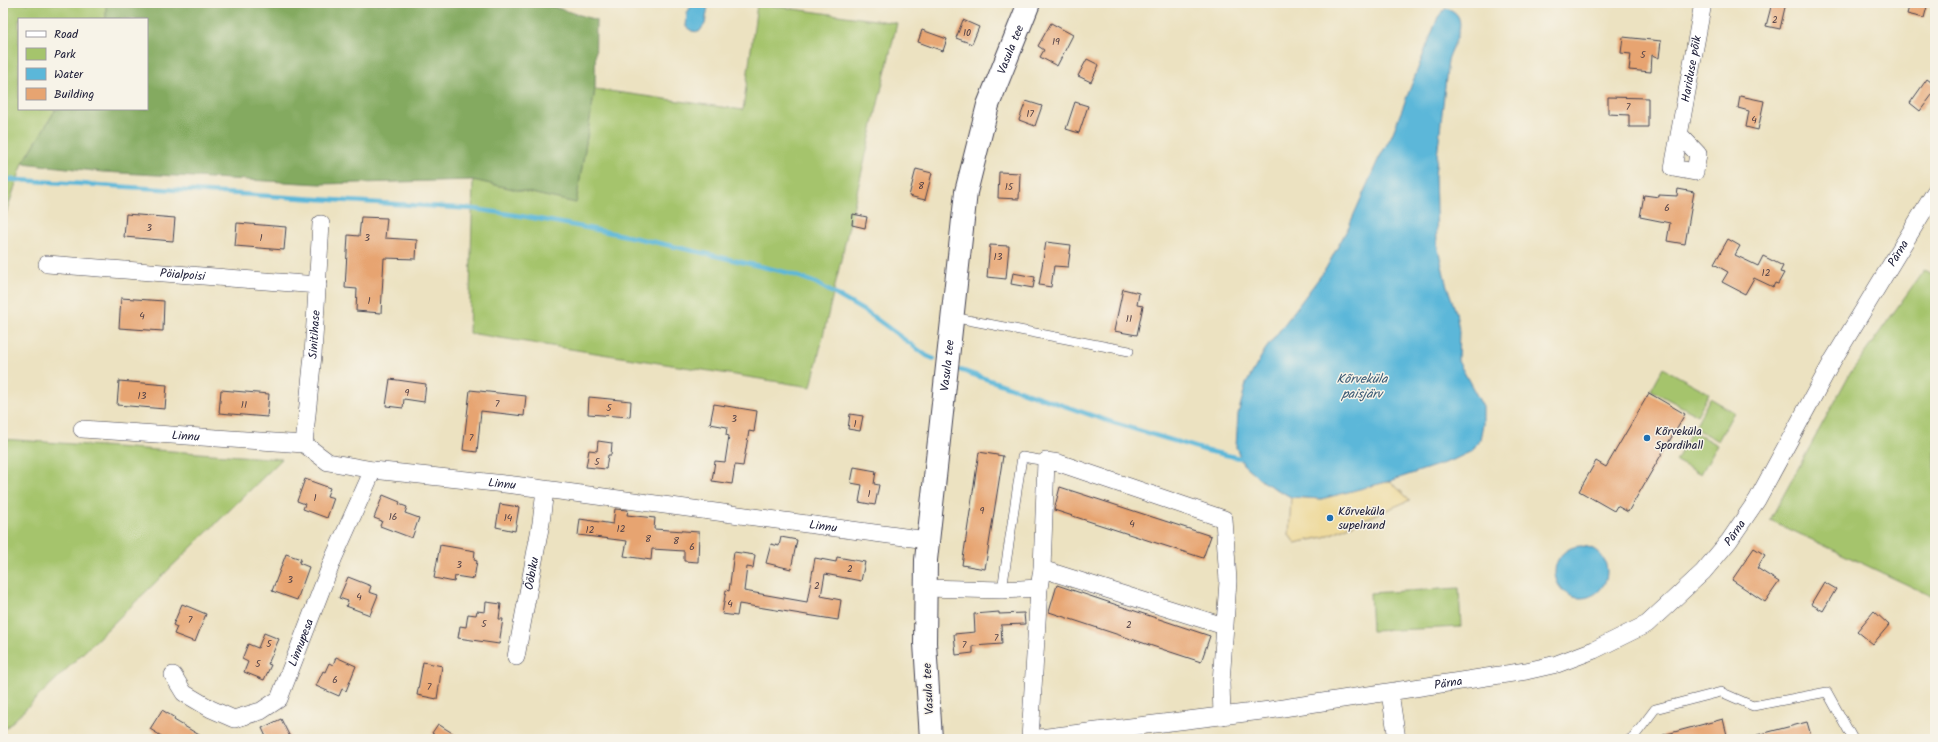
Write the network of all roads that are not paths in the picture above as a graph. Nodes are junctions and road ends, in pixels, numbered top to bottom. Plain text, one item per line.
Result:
1 (1029, 3) edge
2 (1703, 3) edge
3 (1679, 134) dead end
4 (1935, 192) edge
5 (321, 224) dead end
6 (47, 264) dead end
7 (318, 285) junction
8 (952, 317) junction
9 (1129, 350) dead end
10 (82, 429) dead end
11 (304, 444) junction
12 (1046, 461) junction
13 (372, 470) junction
14 (545, 490) junction
15 (927, 540) junction
16 (1042, 569) junction
17 (925, 588) junction
18 (1039, 588) junction
19 (1002, 590) junction
20 (1224, 626) junction
21 (516, 657) dead end
22 (173, 675) dead end
23 (1390, 693) junction
24 (1222, 716) junction
25 (1081, 736) edge
26 (931, 739) edge
27 (1031, 739) edge
28 (1397, 739) edge
29 (1630, 739) edge
30 (1852, 739) edge

1 - 8 street, Vasula tee
2 - 3 street, Hariduse põik
4 - 23 street, Pärna
5 - 7 street, Sinitihase
6 - 7 street, Pöialpoisi
7 - 11 street, Sinitihase
8 - 9 lane
8 - 15 street, Vasula tee
10 - 11 street, Linnu
11 - 13 street, Linnu
12 - 16 street
12 - 19 lane
12 - 20 street
13 - 14 street, Linnu
13 - 22 street, Linnupesa
14 - 15 street, Linnu
14 - 21 street, Ööbiku
15 - 17 street, Vasula tee
16 - 18 street
16 - 20 street
17 - 19 street
17 - 26 street, Vasula tee
18 - 19 street
18 - 27 street
20 - 24 street
23 - 24 street, Pärna
23 - 28 street
24 - 25 street, Pärna
25 - 27 street, Pärna
29 - 30 lane

